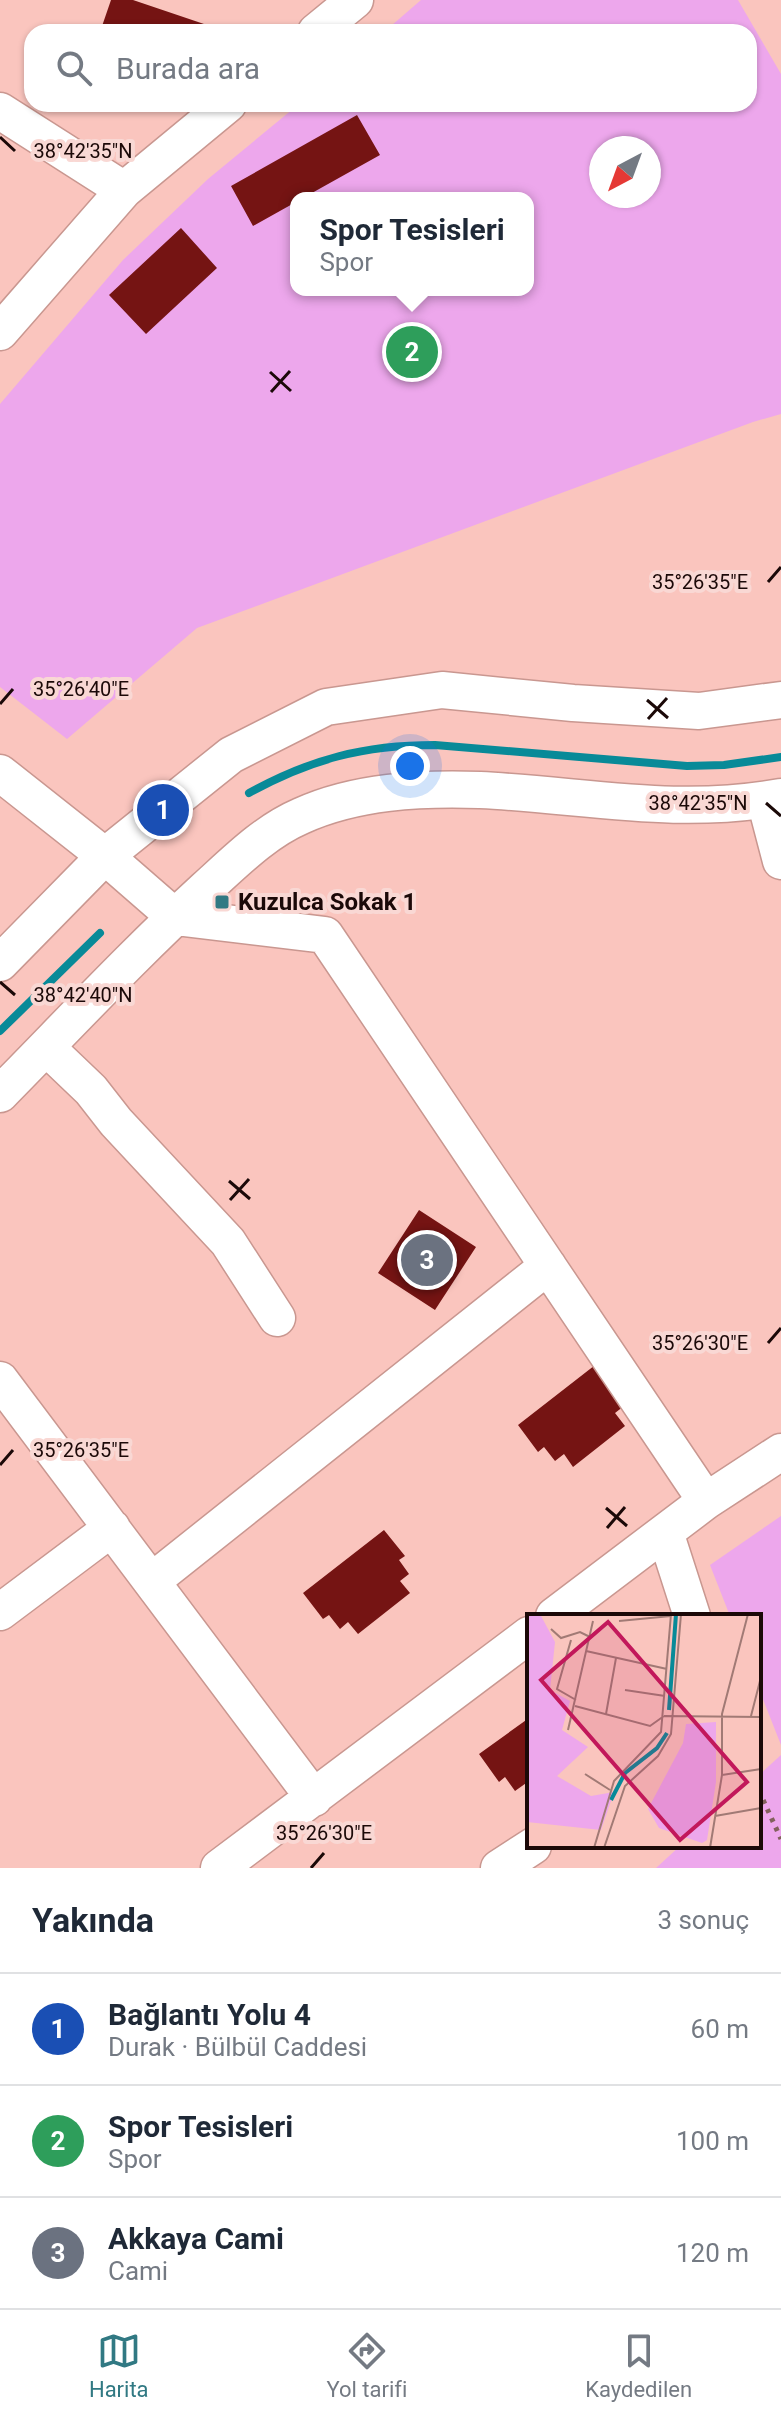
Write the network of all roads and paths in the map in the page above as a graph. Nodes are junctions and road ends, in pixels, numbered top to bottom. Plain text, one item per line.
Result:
1 (355, 0) edge
2 (326, 24) edge
3 (0, 111) edge
4 (218, 112) edge
5 (124, 190) junction
6 (0, 332) edge
7 (781, 700) edge
8 (0, 773) edge
9 (773, 798) edge
10 (105, 856) junction
11 (781, 861) edge
12 (175, 917) junction
13 (0, 963) edge
14 (46, 1047) junction
15 (0, 1094) edge
16 (548, 1266) junction
17 (277, 1318) dead end
18 (0, 1380) edge
19 (781, 1452) edge
20 (706, 1501) junction
21 (112, 1528) junction
22 (665, 1532) junction
23 (152, 1581) junction
24 (0, 1612) edge
25 (557, 1614) edge
26 (691, 1614) edge
27 (527, 1637) edge
28 (761, 1795) edge
29 (314, 1798) junction
30 (781, 1839) edge
31 (530, 1848) edge
32 (219, 1868) edge
33 (499, 1868) edge

1 - 2 street
3 - 5 street
4 - 5 street
5 - 6 street
7 - 10 street
8 - 10 street
9 - 11 street
9 - 12 street
10 - 12 street
10 - 13 street
12 - 14 street
12 - 16 street
14 - 15 street
14 - 17 street
16 - 20 street
16 - 23 street
18 - 21 street
19 - 20 street
20 - 22 street
21 - 23 street
21 - 24 street
22 - 25 street
22 - 26 street
23 - 29 street
27 - 29 street
28 - 30 path
29 - 32 street
31 - 33 street

